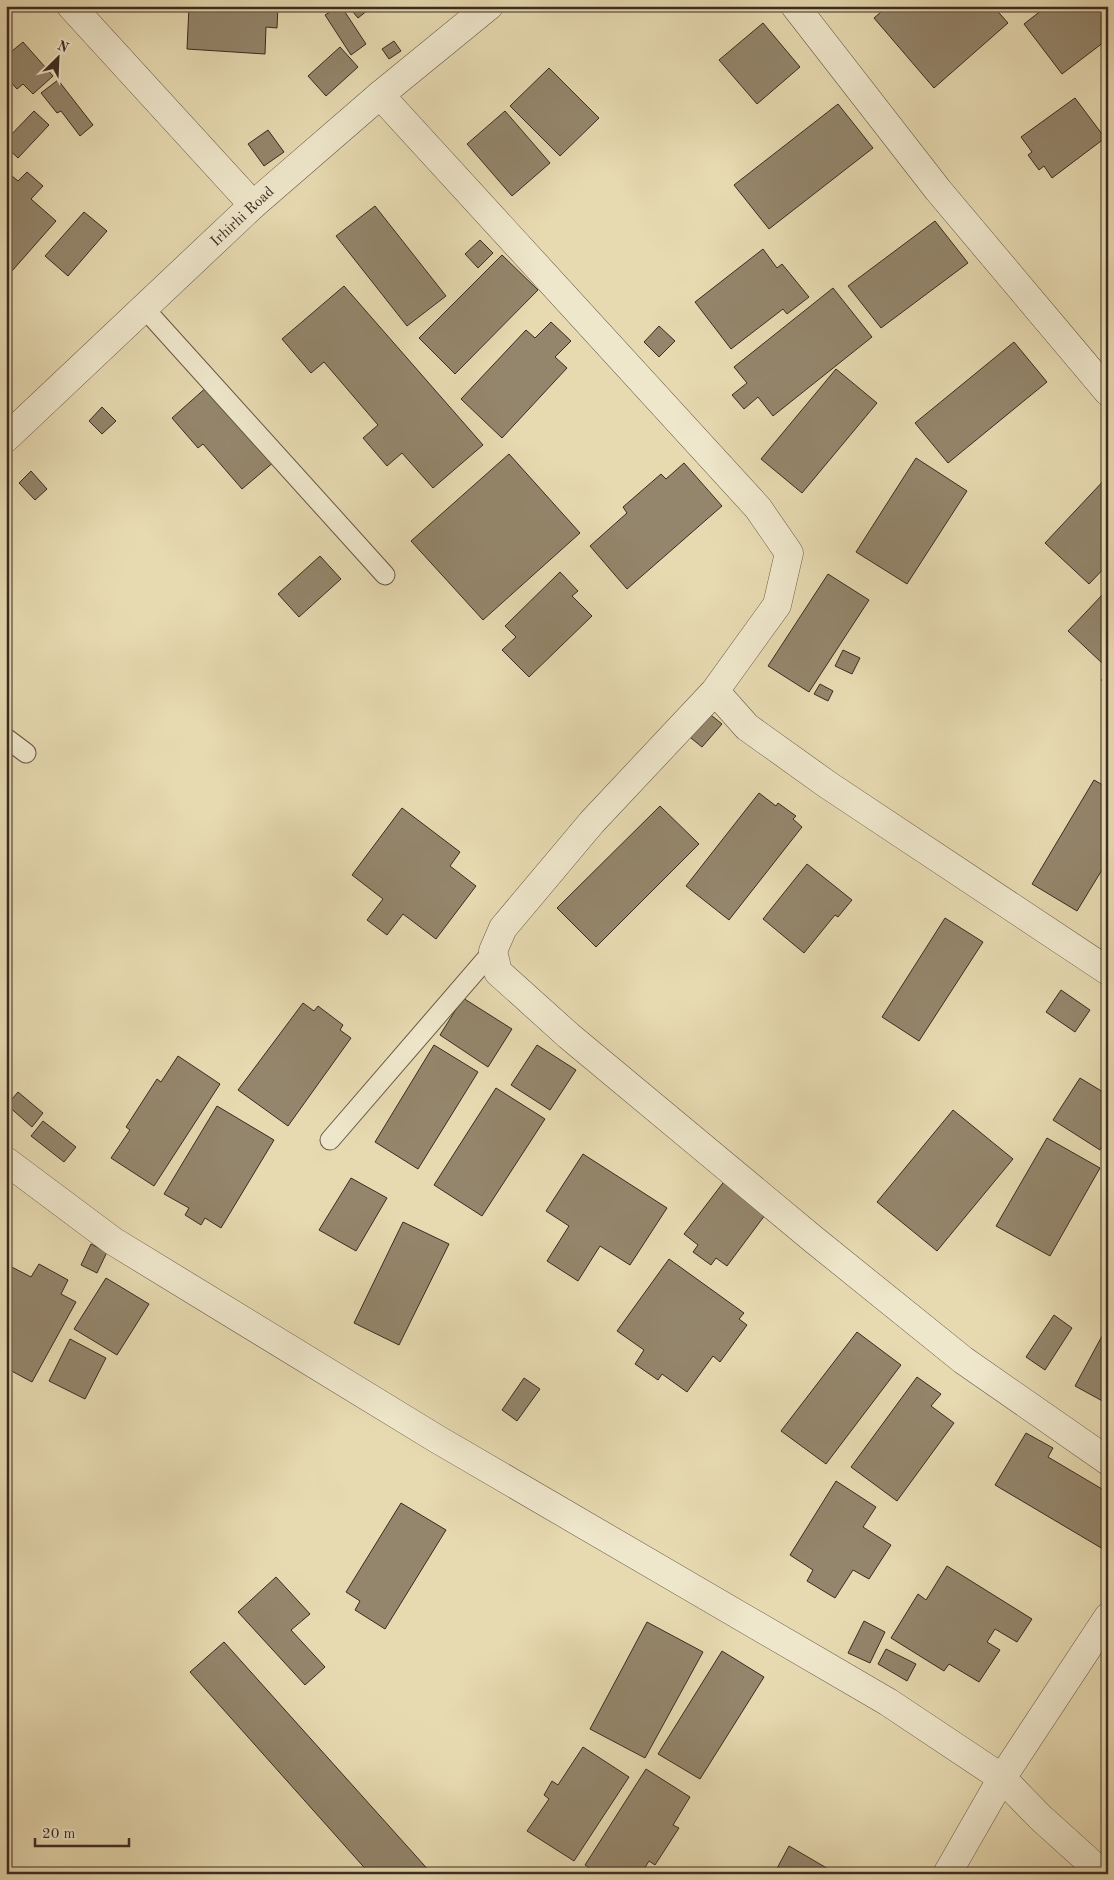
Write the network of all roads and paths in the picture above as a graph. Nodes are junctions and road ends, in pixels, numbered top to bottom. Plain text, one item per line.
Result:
1 (71, 6) edge
2 (489, 6) edge
3 (795, 6) edge
4 (380, 95) junction
5 (253, 205) junction
6 (144, 308) junction
7 (1108, 392) edge
8 (6, 438) edge
9 (385, 575) dead end
10 (715, 690) junction
11 (6, 738) edge
12 (26, 753) dead end
13 (493, 951) junction
14 (1108, 971) edge
15 (330, 1140) dead end
16 (6, 1160) edge
17 (1108, 1461) edge
18 (1108, 1616) edge
19 (1002, 1778) junction
20 (947, 1874) edge
21 (1103, 1874) edge

1 - 5 street
2 - 4 street, Irhirhi Road
3 - 7 street
4 - 5 street, Irhirhi Road
4 - 10 street
5 - 6 street, Irhirhi Road
6 - 8 street, Irhirhi Road
6 - 9 lane
10 - 13 street
10 - 14 street
11 - 12 lane
13 - 15 lane
13 - 17 street
16 - 19 street
18 - 19 street
19 - 20 street
19 - 21 street

